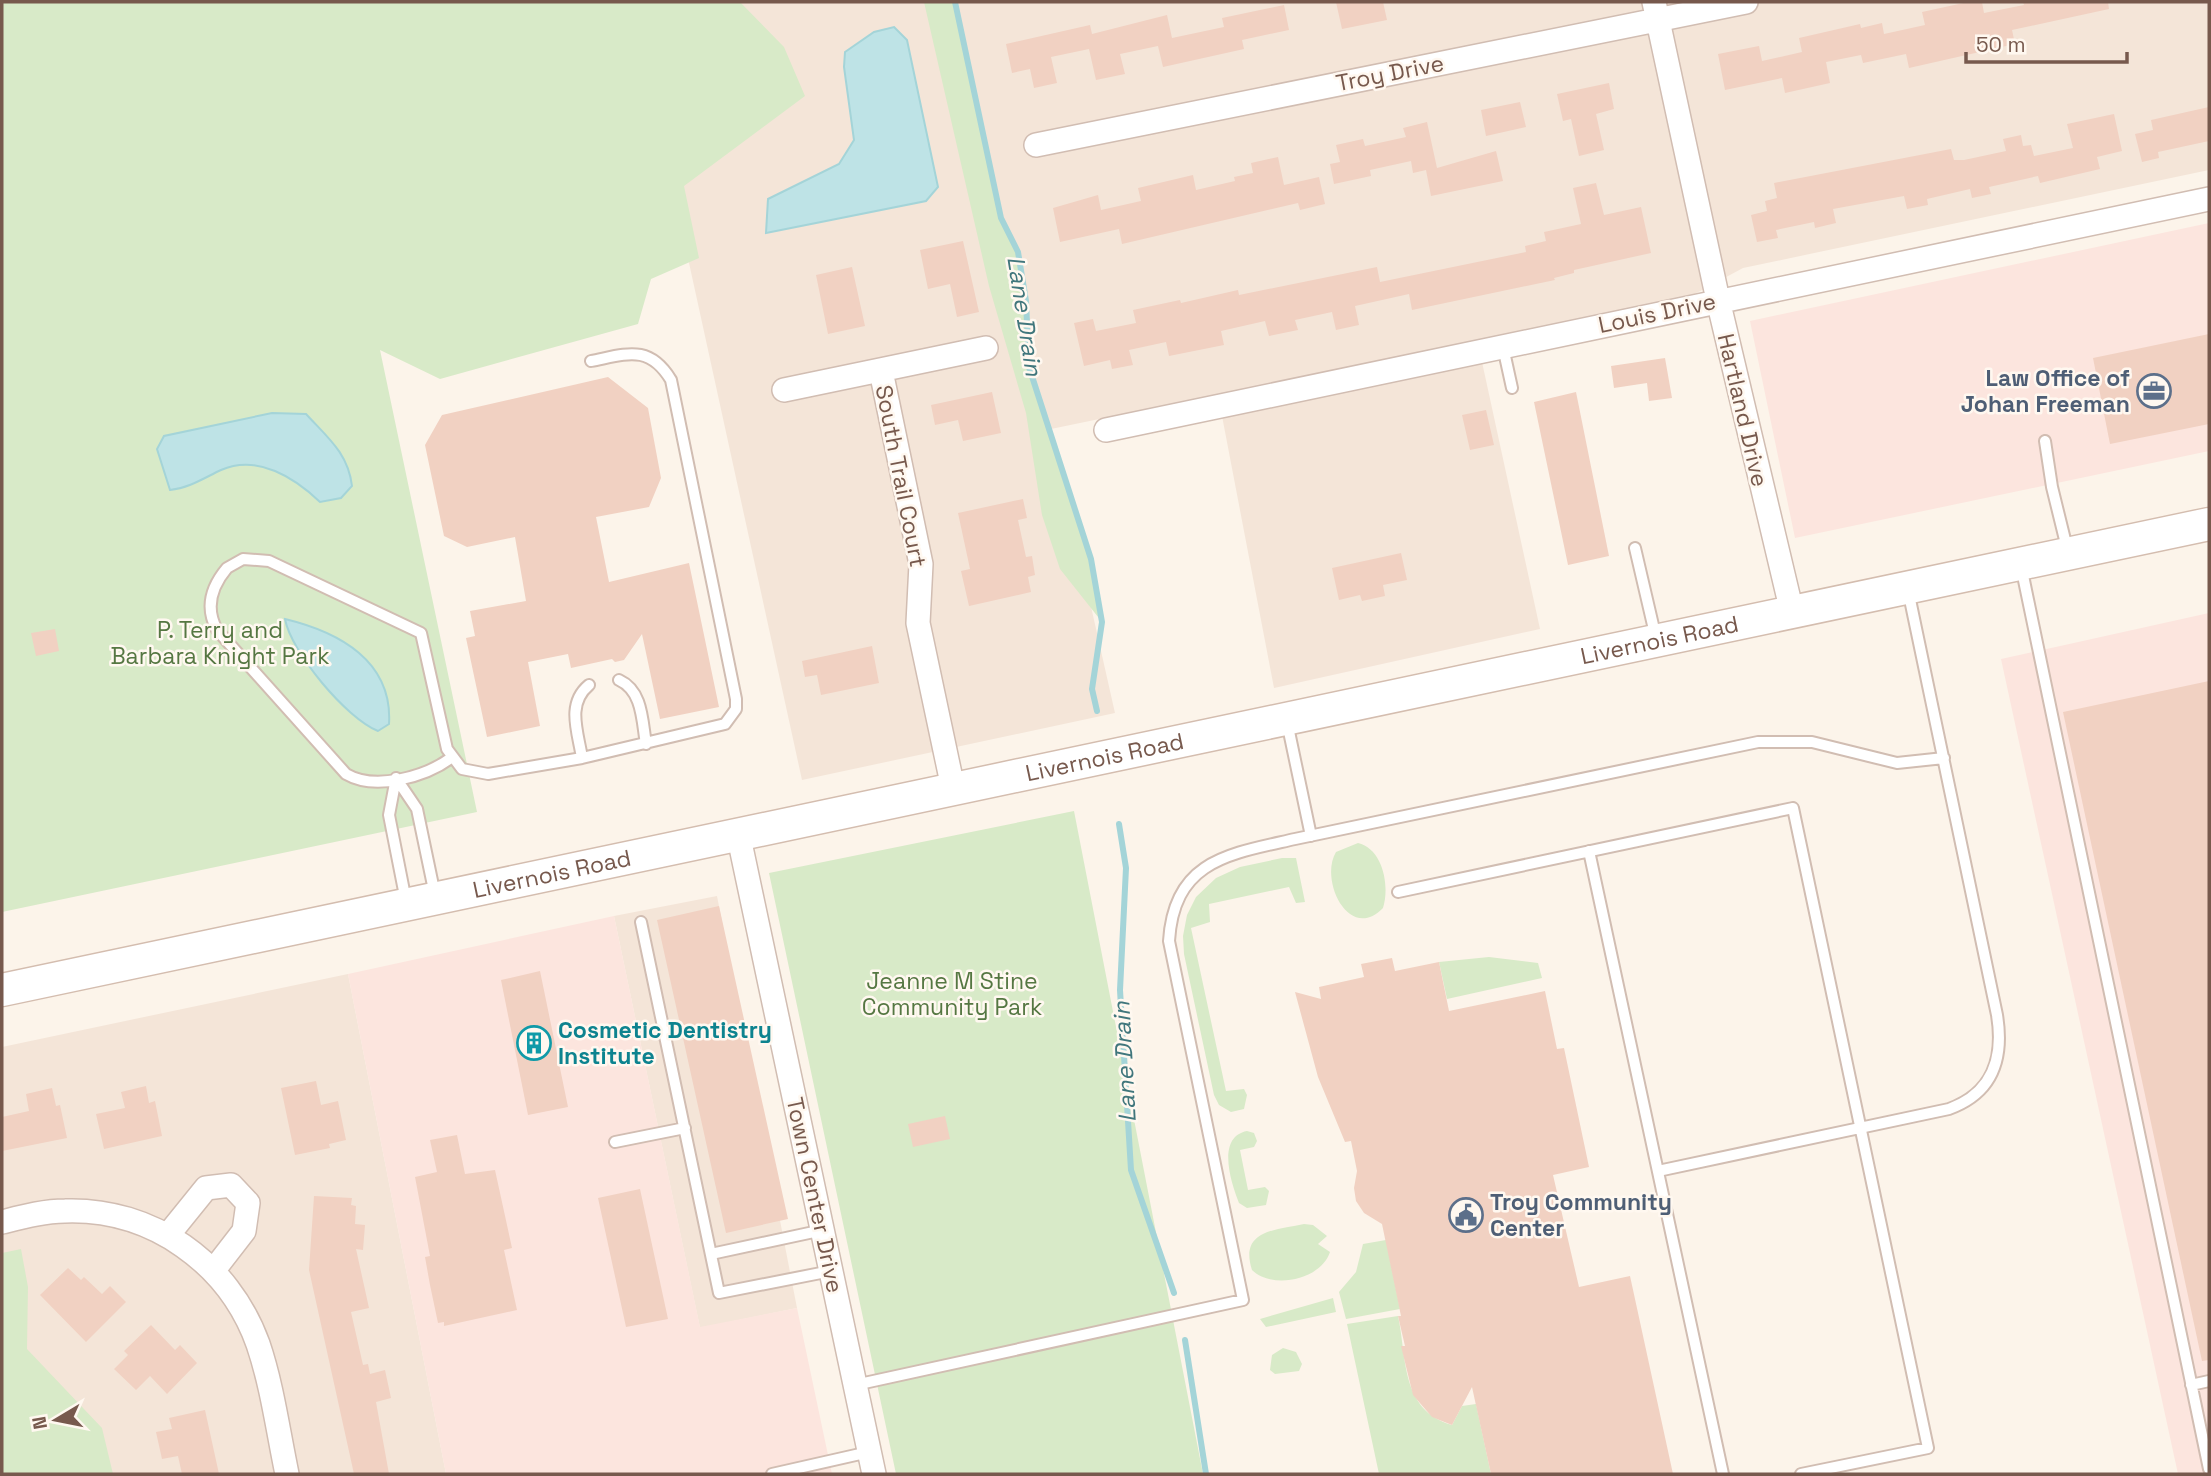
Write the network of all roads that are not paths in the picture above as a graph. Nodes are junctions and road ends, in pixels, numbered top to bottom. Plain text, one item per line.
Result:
1 (1746, 2) edge
2 (1656, 11) edge
3 (1035, 145) dead end
4 (2209, 199) edge
5 (1718, 300) junction
6 (1503, 347) junction
7 (986, 348) dead end
8 (591, 361) dead end
9 (881, 371) junction
10 (1512, 388) dead end
11 (784, 390) dead end
12 (1106, 430) dead end
13 (2045, 441) dead end
14 (2209, 524) edge
15 (1635, 548) dead end
16 (2068, 552) junction
17 (2021, 564) junction
18 (1908, 588) junction
19 (1792, 612) junction
20 (1657, 641) junction
21 (619, 680) dead end
22 (589, 685) dead end
23 (1287, 719) junction
24 (646, 744) junction
25 (451, 758) junction
26 (582, 758) junction
27 (1944, 758) junction
28 (396, 778) junction
29 (953, 788) junction
30 (738, 833) junction
31 (1311, 836) junction
32 (1589, 850) junction
33 (1398, 892) dead end
34 (421, 901) junction
35 (641, 922) dead end
36 (2, 990) edge
37 (685, 1128) junction
38 (1861, 1128) junction
39 (615, 1142) dead end
40 (1658, 1171) junction
41 (2, 1222) edge
42 (823, 1230) junction
43 (168, 1235) junction
44 (711, 1254) junction
45 (213, 1271) junction
46 (831, 1271) junction
47 (2209, 1381) edge
48 (855, 1385) junction
49 (2191, 1385) junction
50 (872, 1463) edge
51 (2209, 1469) edge
52 (287, 1474) edge
53 (772, 1474) edge
54 (1723, 1474) edge
55 (1801, 1474) edge

1 - 2 street, Troy Drive
2 - 3 street, Troy Drive
2 - 5 street, Hartland Drive
4 - 5 street, Louis Drive
5 - 6 street, Louis Drive
5 - 19 street, Hartland Drive
6 - 10 lane
6 - 12 street, Louis Drive
7 - 9 street, South Trail Court
8 - 24 lane
9 - 11 street, South Trail Court
9 - 29 street, South Trail Court
13 - 16 lane
14 - 16 main road, Livernois Road
15 - 20 lane
16 - 17 main road, Livernois Road
17 - 18 main road, Livernois Road
17 - 49 lane
18 - 19 main road, Livernois Road
18 - 27 lane
19 - 20 main road, Livernois Road
20 - 23 main road, Livernois Road
21 - 24 lane
22 - 26 lane
23 - 29 main road, Livernois Road
23 - 31 lane
24 - 26 lane
25 - 26 lane
25 - 28 lane
25 - 28 lane
27 - 31 lane
27 - 38 lane
28 - 34 lane
28 - 34 lane
29 - 30 main road, Livernois Road
30 - 34 main road, Livernois Road
30 - 42 street, Town Center Drive
31 - 48 lane
32 - 33 lane
32 - 38 lane
32 - 40 lane
34 - 36 main road, Livernois Road
35 - 37 lane
37 - 39 lane
37 - 44 lane
38 - 40 lane
38 - 55 lane
40 - 54 lane
41 - 43 street
42 - 44 lane
42 - 46 street, Town Center Drive
43 - 45 street
43 - 45 street
44 - 46 lane
45 - 52 street
46 - 48 street, Town Center Drive
47 - 49 lane
48 - 50 street, Town Center Drive
49 - 51 lane
50 - 53 lane

